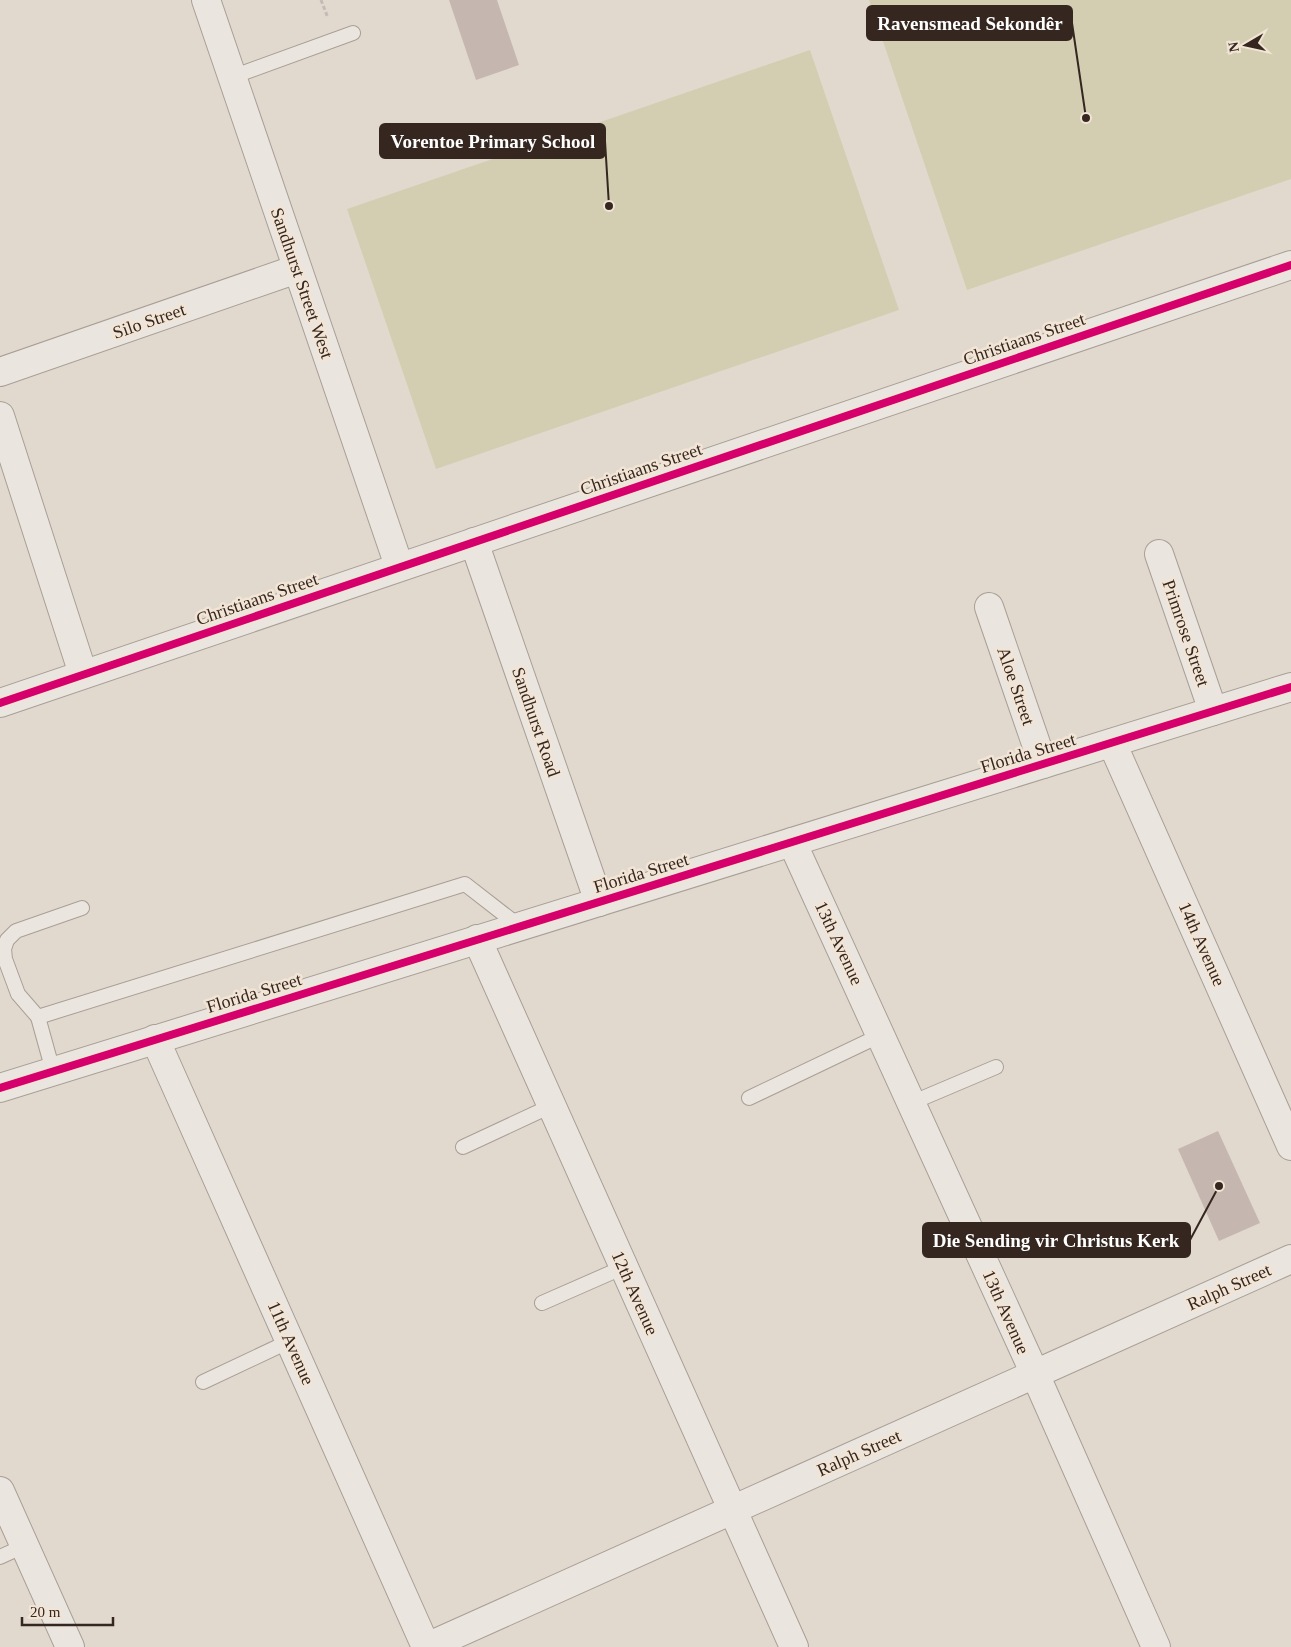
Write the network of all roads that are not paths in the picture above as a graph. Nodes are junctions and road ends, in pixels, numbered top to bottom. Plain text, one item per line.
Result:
1 (206, 0) edge
2 (353, 33) dead end
3 (232, 76) junction
4 (1291, 265) edge
5 (297, 269) junction
6 (0, 372) edge
7 (0, 416) edge
8 (474, 542) junction
9 (1159, 554) dead end
10 (399, 566) junction
11 (989, 607) dead end
12 (83, 674) junction
13 (1291, 688) edge
14 (0, 703) edge
15 (1213, 712) junction
16 (1112, 743) junction
17 (1043, 764) junction
18 (792, 842) junction
19 (599, 902) junction
20 (82, 908) dead end
21 (519, 926) junction
22 (477, 940) junction
23 (38, 1017) junction
24 (881, 1035) junction
25 (155, 1039) junction
26 (996, 1067) dead end
27 (53, 1071) junction
28 (0, 1088) edge
29 (749, 1098) dead end
30 (912, 1103) junction
31 (551, 1106) junction
32 (1291, 1146) edge
33 (464, 1147) dead end
34 (1291, 1260) edge
35 (624, 1267) junction
36 (542, 1303) dead end
37 (290, 1341) junction
38 (1035, 1374) junction
39 (203, 1382) dead end
40 (0, 1491) edge
41 (733, 1510) junction
42 (12, 1551) edge
43 (70, 1647) edge
44 (427, 1647) edge
45 (794, 1647) edge
46 (1156, 1647) edge

1 - 3 street, Sandhurst Street West
2 - 3 lane
3 - 5 street, Sandhurst Street West
4 - 8 street, Christiaans Street
5 - 6 street, Silo Street
5 - 10 street, Sandhurst Street West
7 - 12 street
8 - 10 street, Christiaans Street
8 - 19 street, Sandhurst Road
9 - 15 street, Primrose Street
10 - 12 street, Christiaans Street
11 - 17 street, Aloe Street
12 - 14 street, Christiaans Street
13 - 15 street, Florida Street
15 - 16 street, Florida Street
16 - 17 street, Florida Street
16 - 32 street, 14th Avenue
17 - 18 street, Florida Street
18 - 19 street, Florida Street
18 - 24 street, 13th Avenue
19 - 21 street, Florida Street
20 - 23 lane
21 - 22 street, Florida Street
21 - 23 lane
22 - 25 street, Florida Street
22 - 31 street, 12th Avenue
23 - 27 lane
24 - 29 lane
24 - 30 street, 13th Avenue
25 - 27 street, Florida Street
25 - 37 street, 11th Avenue
26 - 30 lane
27 - 28 street, Florida Street
30 - 38 street, 13th Avenue
31 - 33 lane
31 - 35 street, 12th Avenue
34 - 38 street, Ralph Street
35 - 36 lane
35 - 41 street, 12th Avenue
37 - 39 lane
37 - 44 street, 11th Avenue
38 - 41 street, Ralph Street
38 - 46 street, 13th Avenue
40 - 42 street
41 - 44 street, Ralph Street
41 - 45 street, 12th Avenue
42 - 43 street

